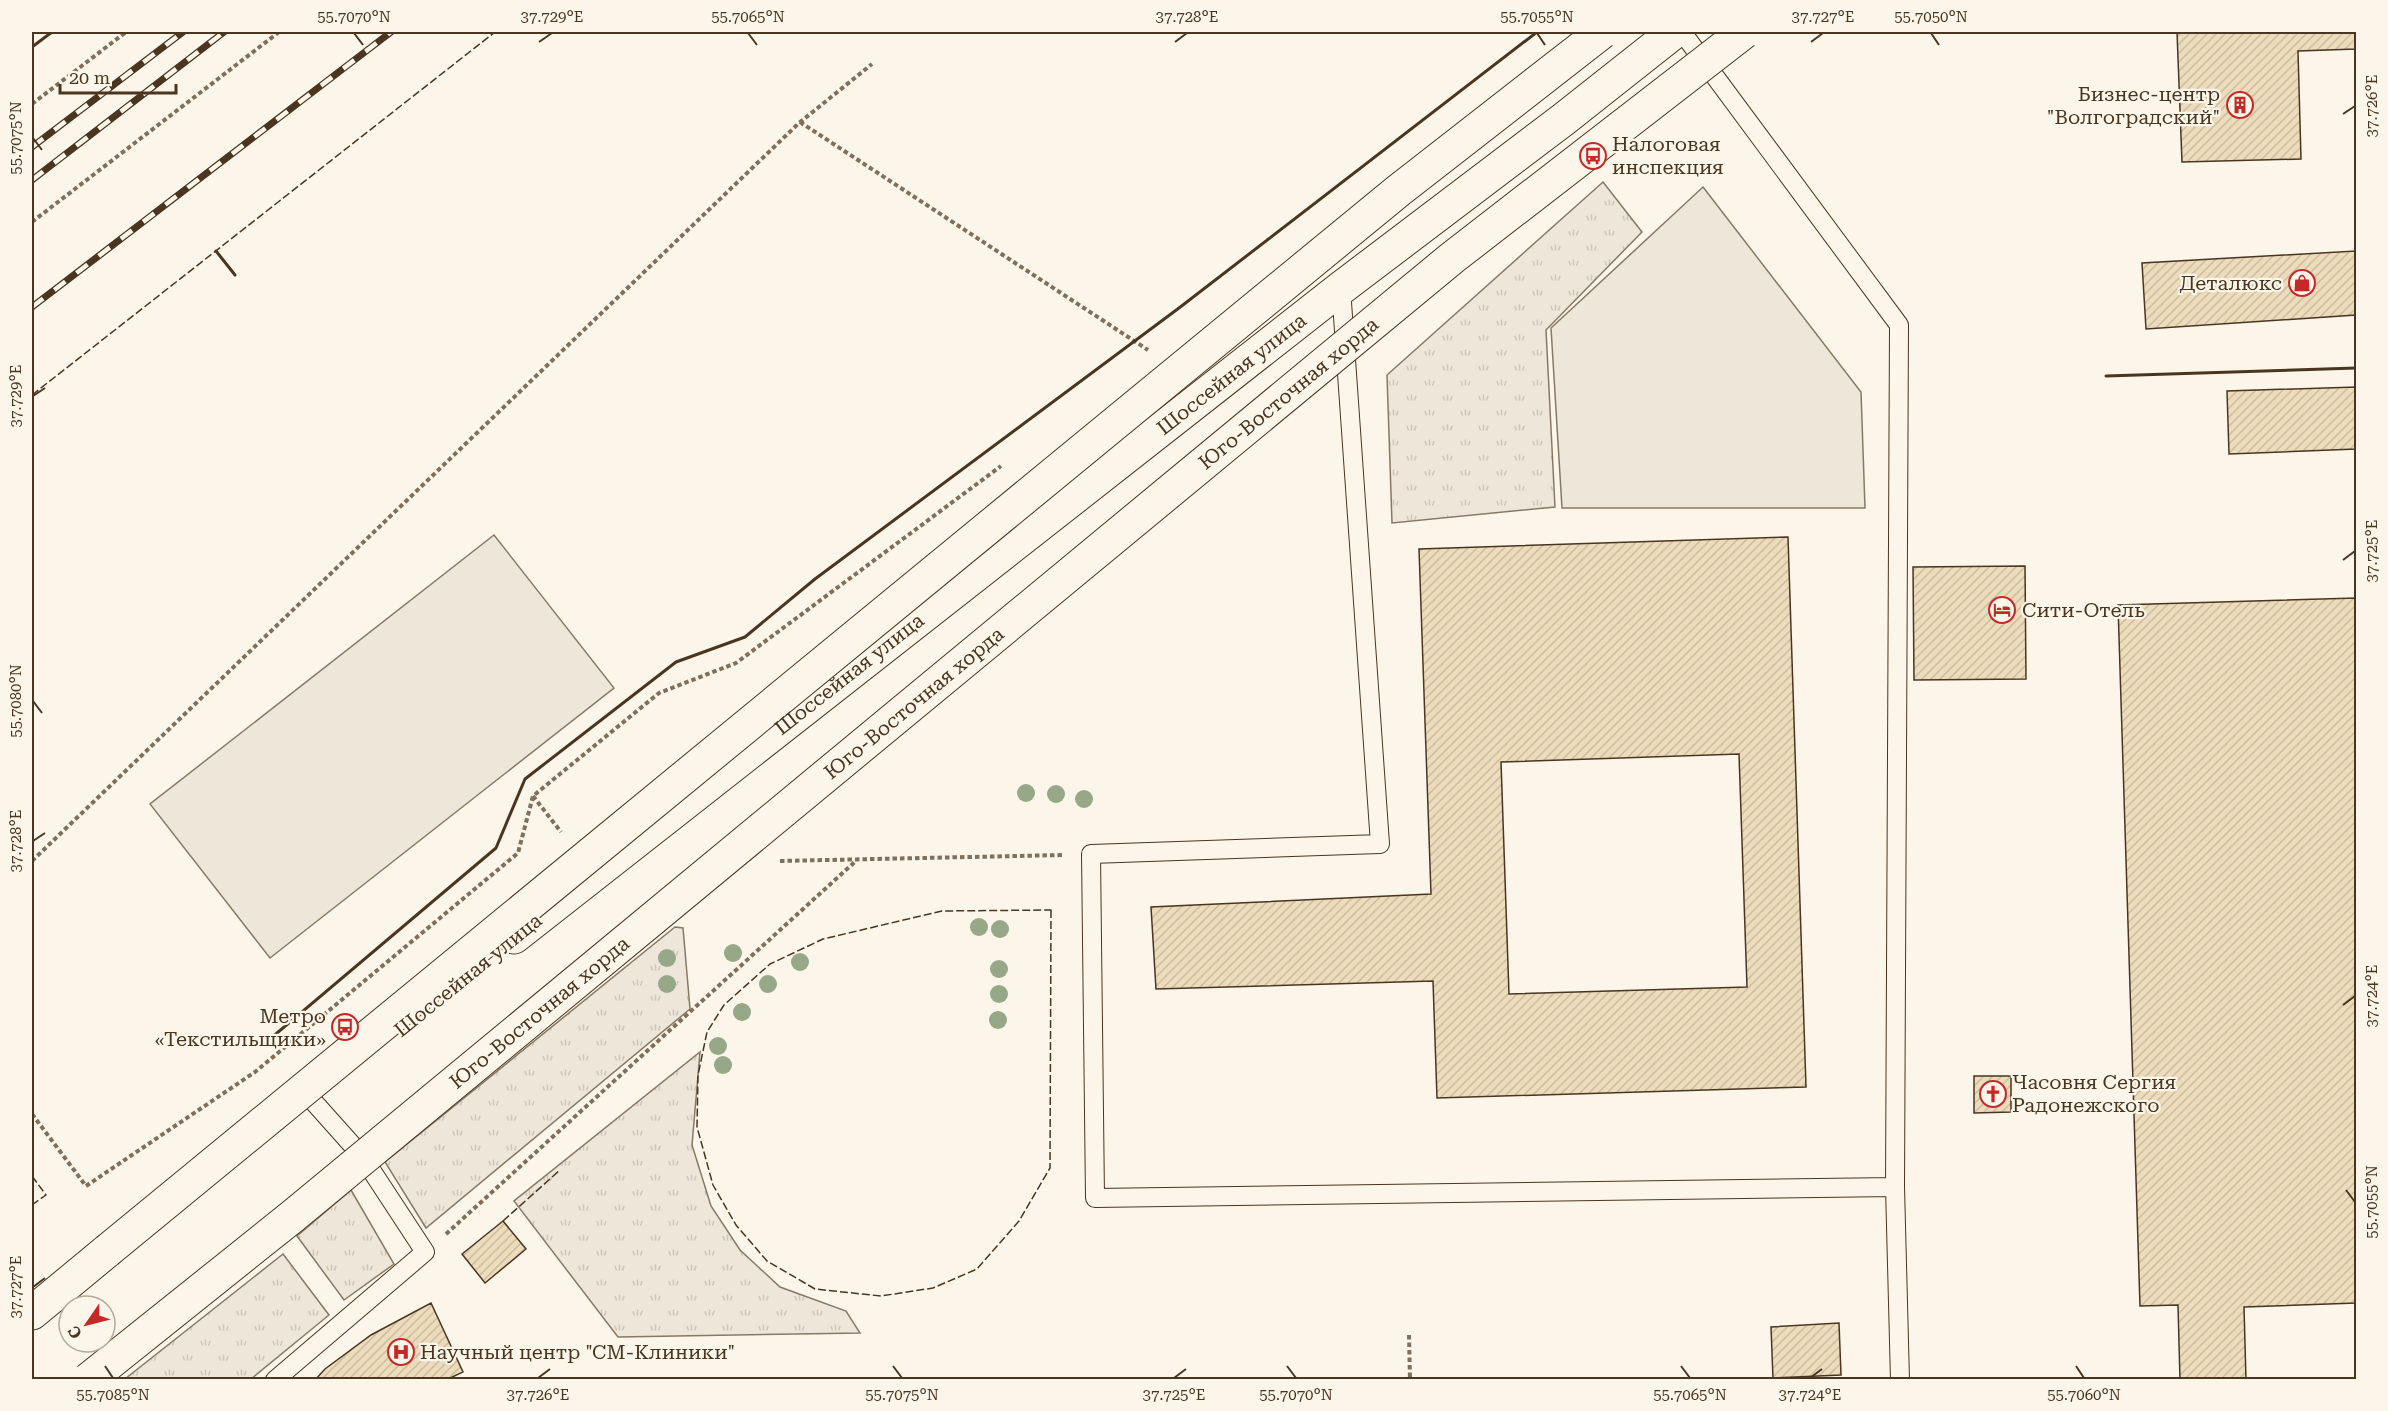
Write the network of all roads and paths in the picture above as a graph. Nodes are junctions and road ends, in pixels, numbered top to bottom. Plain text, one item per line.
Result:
1 (126, 32) edge
2 (279, 32) edge
3 (1602, 32) edge
4 (1674, 32) edge
5 (1682, 32) edge
6 (1744, 32) edge
7 (872, 64) dead end
8 (32, 104) edge
9 (800, 122) junction
10 (32, 222) edge
11 (1341, 288) junction
12 (1157, 350) dead end
13 (1151, 351) dead end
14 (1147, 357) dead end
15 (1006, 462) dead end
16 (858, 859) dead end
17 (32, 861) edge
18 (312, 1100) junction
19 (32, 1114) edge
20 (1894, 1187) junction
21 (107, 1251) junction
22 (425, 1252) junction
23 (32, 1292) edge
24 (32, 1313) edge
25 (32, 1324) edge
26 (1409, 1335) dead end
27 (1900, 1379) edge
28 (88, 1380) edge
29 (276, 1380) edge
30 (1410, 1380) edge
31 (1894, 1380) edge

1 - 8 path
2 - 10 path
3 - 21 main road, bridge
4 - 11 main road, Шоссейная улица
5 - 20 lane
6 - 28 main road, Юго-Восточная хорда, bridge
7 - 9 path
9 - 13 path
9 - 17 path
11 - 18 main road, Шоссейная улица
11 - 20 lane
12 - 14 path
15 - 19 path
16 - 22 path
18 - 22 lane
18 - 25 main road, Шоссейная улица
20 - 27 lane
21 - 23 main road
21 - 24 main road
22 - 29 lane
26 - 30 path
27 - 31 lane

